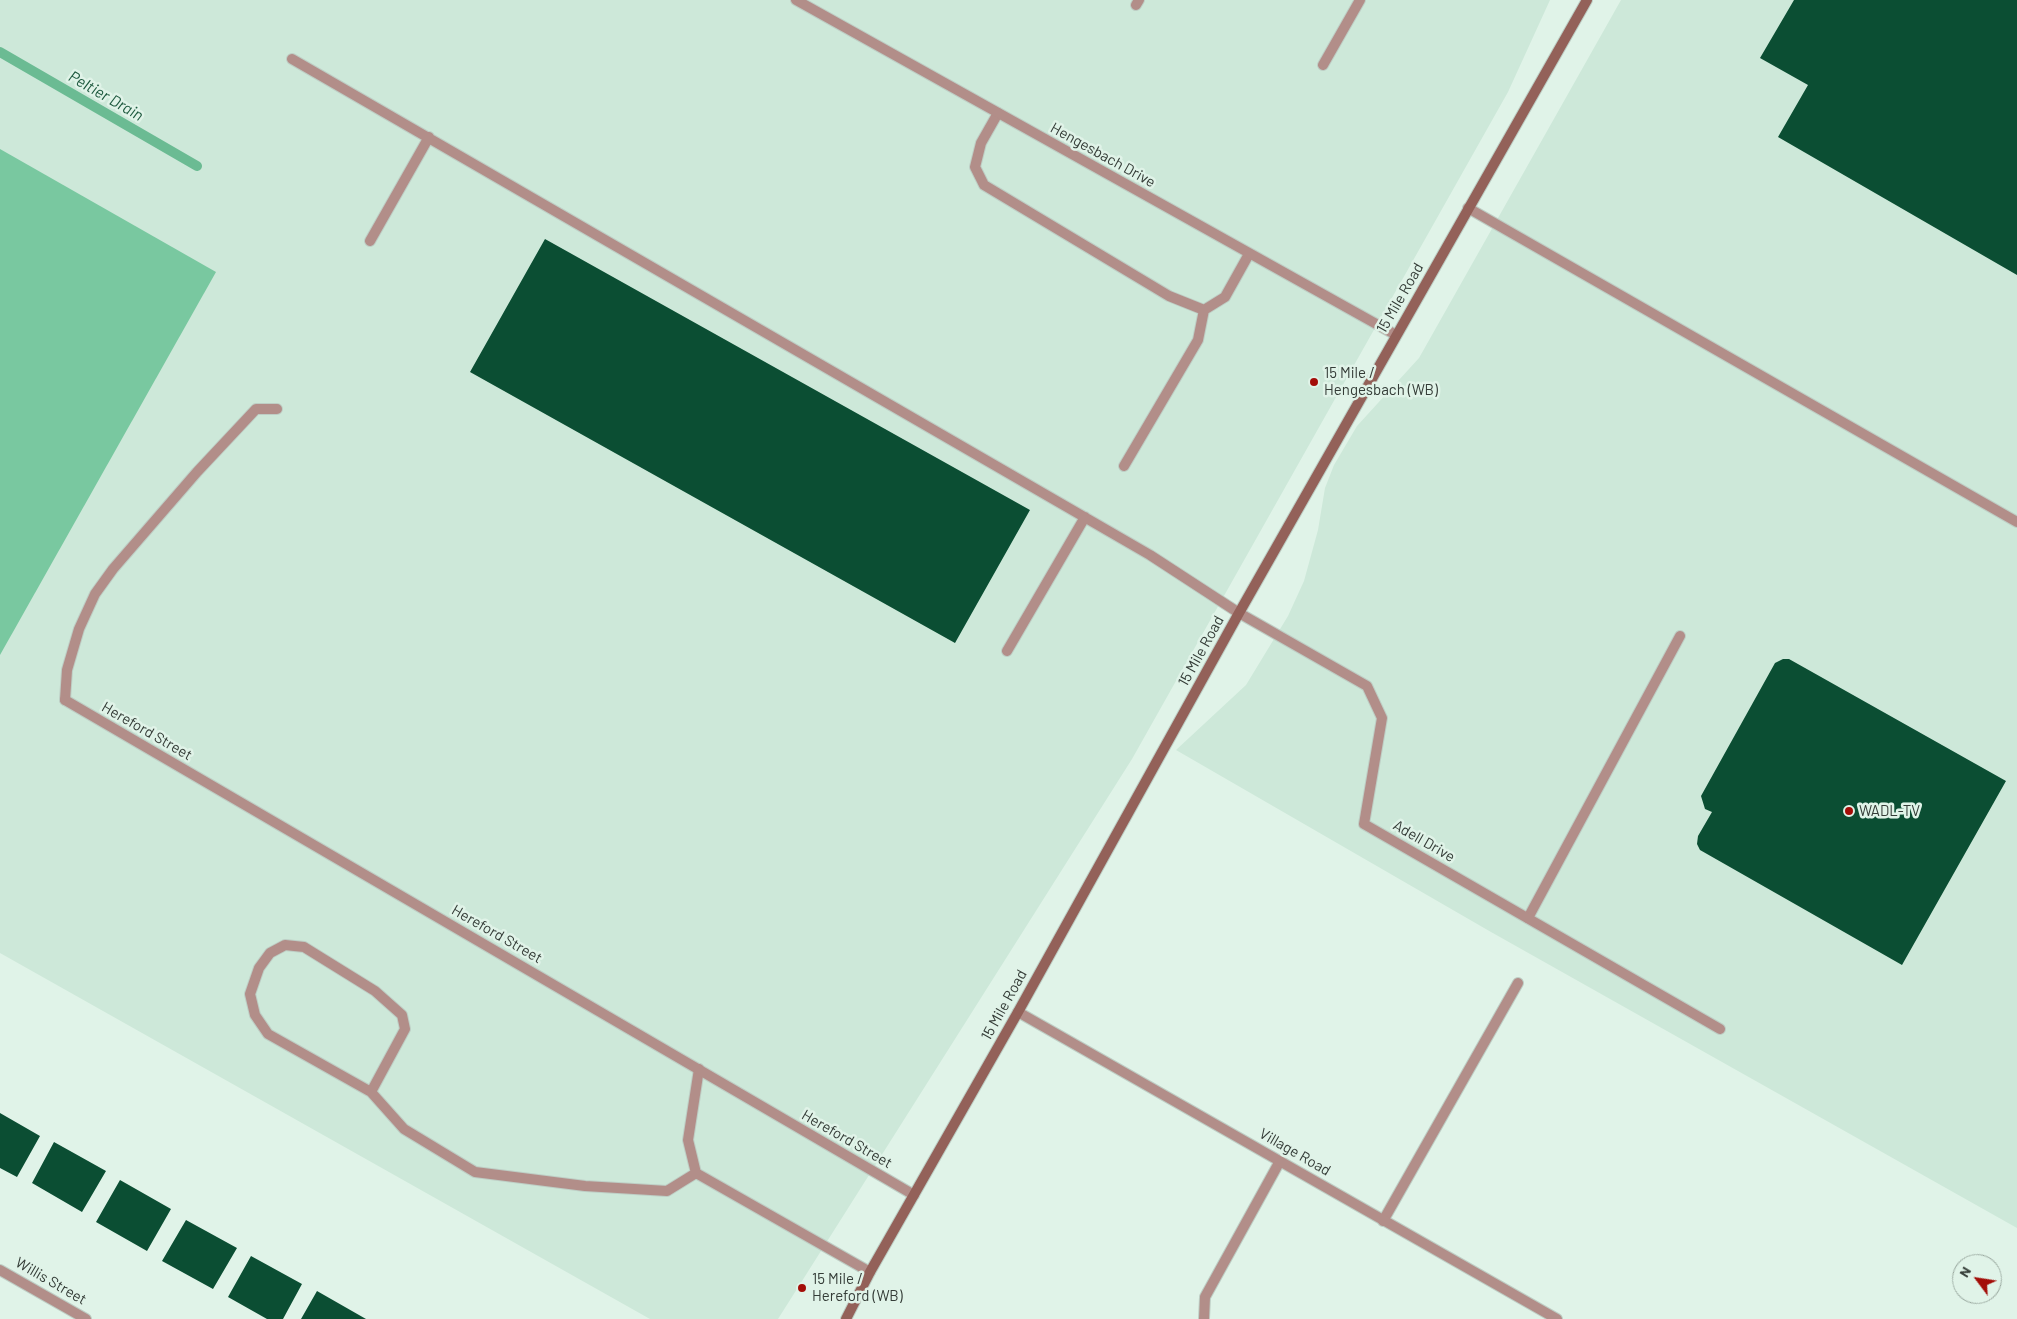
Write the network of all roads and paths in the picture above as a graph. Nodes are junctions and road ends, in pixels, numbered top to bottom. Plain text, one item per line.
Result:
1 (796, 0) edge
2 (1360, 0) edge
3 (1586, 0) edge
4 (292, 58) dead end
5 (1323, 65) dead end
6 (998, 114) junction
7 (429, 137) junction
8 (1468, 208) junction
9 (370, 241) dead end
10 (1249, 254) junction
11 (1204, 310) junction
12 (1396, 335) junction
13 (277, 409) dead end
14 (1124, 466) dead end
15 (1085, 517) junction
16 (2017, 522) edge
17 (1239, 613) junction
18 (1680, 636) dead end
19 (1007, 651) dead end
20 (1528, 918) junction
21 (1518, 983) dead end
22 (1018, 1012) junction
23 (1720, 1029) dead end
24 (699, 1069) junction
25 (371, 1092) junction
26 (1280, 1161) junction
27 (696, 1173) junction
28 (914, 1195) junction
29 (1384, 1220) junction
30 (0, 1270) edge
31 (870, 1272) junction
32 (86, 1319) edge
33 (846, 1319) edge
34 (1204, 1319) edge
35 (1557, 1319) edge

1 - 6 street, Hengesbach Drive
2 - 5 street
3 - 8 main road, 15 Mile Road
4 - 7 street
6 - 10 street, Hengesbach Drive
6 - 11 street
7 - 9 street
7 - 15 street
8 - 12 main road, 15 Mile Road
8 - 16 street
10 - 11 street
10 - 12 street, Hengesbach Drive
11 - 14 street
12 - 17 main road, 15 Mile Road
13 - 24 street, Hereford Street
15 - 17 street
15 - 19 street
17 - 20 street, Adell Drive
17 - 22 main road, 15 Mile Road
18 - 20 street
20 - 23 street, Adell Drive
21 - 29 street
22 - 26 street, Village Road
22 - 28 main road, 15 Mile Road
24 - 27 street
24 - 28 street, Hereford Street
25 - 25 street
25 - 27 street
26 - 29 street, Village Road
26 - 34 street
27 - 31 street
28 - 31 main road, 15 Mile Road
29 - 35 street, Village Road
30 - 32 street, Willis Street
31 - 33 main road, 15 Mile Road

